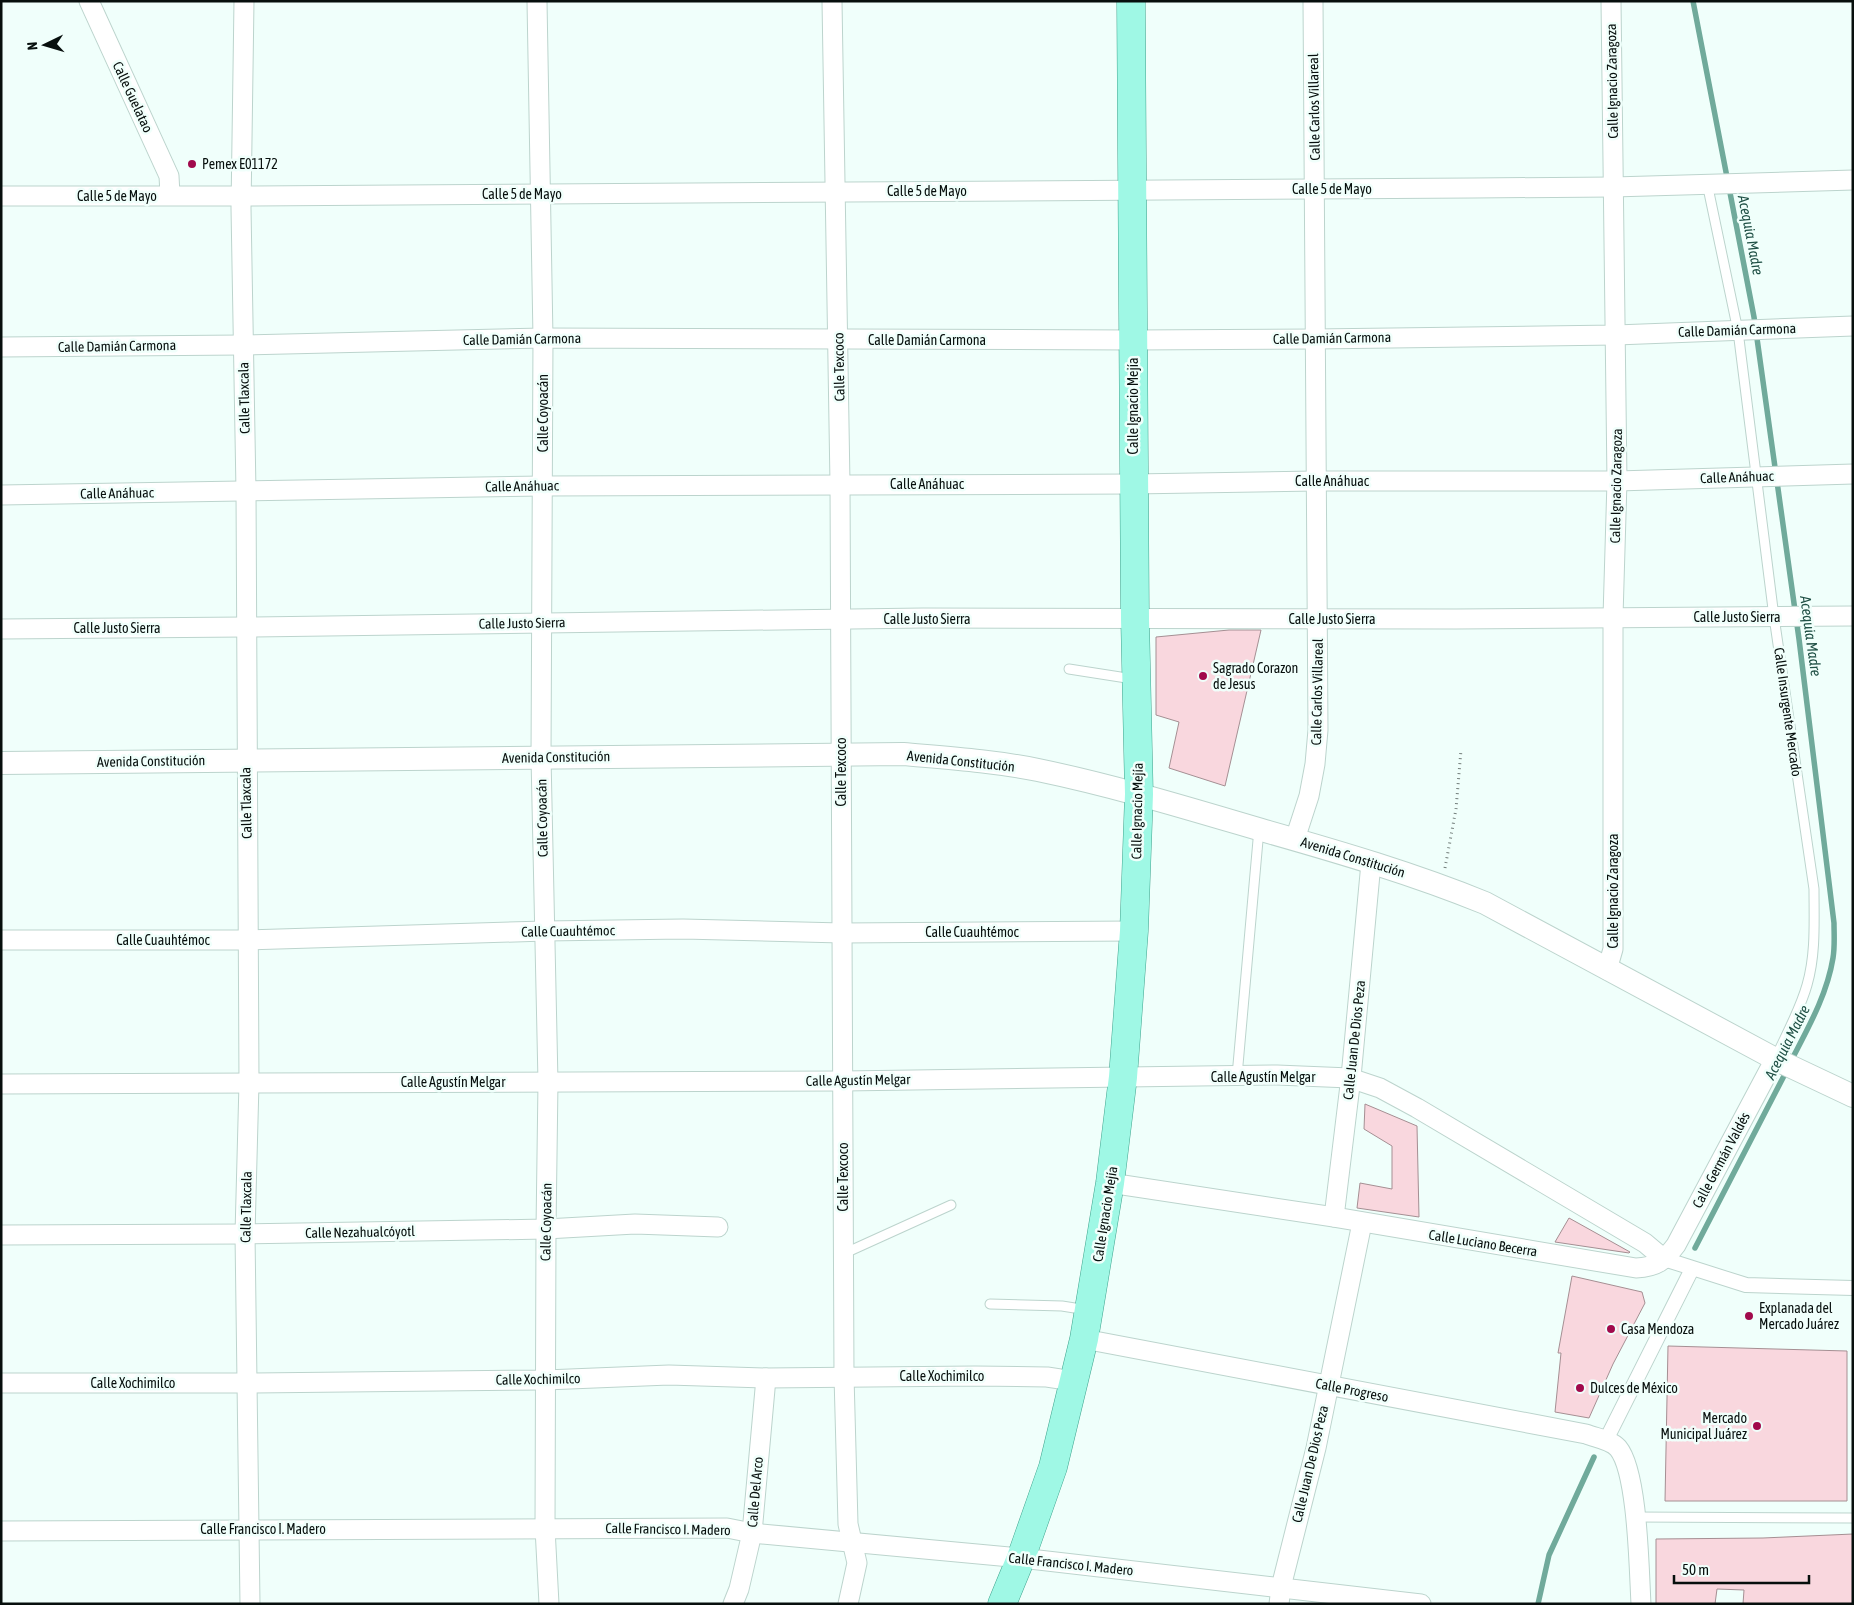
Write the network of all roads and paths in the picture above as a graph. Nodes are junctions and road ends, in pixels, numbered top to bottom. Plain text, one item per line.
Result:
1 (89, 1) edge
2 (244, 1) edge
3 (537, 1) edge
4 (832, 1) edge
5 (1131, 1) edge
6 (1313, 1) edge
7 (1611, 1) edge
8 (1853, 180) edge
9 (1711, 183) junction
10 (1613, 187) junction
11 (1314, 189) junction
12 (1132, 190) junction
13 (834, 191) junction
14 (539, 194) junction
15 (170, 195) junction
16 (1, 196) edge
17 (242, 196) junction
18 (1853, 326) edge
19 (1741, 331) junction
20 (1616, 334) junction
21 (543, 338) junction
22 (1315, 338) junction
23 (839, 340) junction
24 (1133, 340) junction
25 (242, 345) junction
26 (1, 347) edge
27 (1853, 474) edge
28 (1760, 476) junction
29 (1315, 481) junction
30 (1617, 481) junction
31 (840, 484) junction
32 (1133, 484) junction
33 (543, 486) junction
34 (246, 491) junction
35 (1, 495) edge
36 (1853, 616) edge
37 (1614, 617) junction
38 (1778, 617) junction
39 (841, 619) junction
40 (1134, 619) junction
41 (1318, 619) junction
42 (541, 622) junction
43 (245, 627) junction
44 (1, 628) edge
45 (1069, 669) dead end
46 (1136, 680) junction
47 (1461, 750) dead end
48 (841, 754) junction
49 (541, 757) junction
50 (246, 760) junction
51 (1, 763) edge
52 (1139, 794) junction
53 (1259, 829) junction
54 (1294, 839) junction
55 (1371, 863) junction
56 (1439, 884) junction
57 (545, 930) junction
58 (1134, 931) junction
59 (842, 933) junction
60 (1, 940) edge
61 (248, 940) junction
62 (1607, 970) junction
63 (1777, 1060) junction
64 (1237, 1076) junction
65 (1123, 1077) junction
66 (1350, 1078) junction
67 (843, 1080) junction
68 (548, 1082) junction
69 (249, 1083) junction
70 (1, 1084) edge
71 (1853, 1096) edge
72 (1110, 1183) junction
73 (951, 1206) dead end
74 (1334, 1217) junction
75 (1362, 1223) junction
76 (718, 1227) dead end
77 (546, 1229) junction
78 (244, 1234) junction
79 (1, 1235) edge
80 (842, 1254) junction
81 (1664, 1260) junction
82 (1692, 1269) junction
83 (1853, 1288) edge
84 (990, 1304) dead end
85 (1089, 1310) junction
86 (1084, 1339) junction
87 (844, 1376) junction
88 (766, 1378) junction
89 (545, 1380) junction
90 (1073, 1381) junction
91 (1, 1383) edge
92 (246, 1383) junction
93 (1328, 1385) junction
94 (1612, 1444) junction
95 (1635, 1517) junction
96 (1853, 1518) edge
97 (545, 1528) junction
98 (250, 1529) junction
99 (1, 1531) edge
100 (752, 1533) junction
101 (853, 1543) junction
102 (1021, 1558) junction
103 (1280, 1595) edge
104 (250, 1604) edge
105 (549, 1604) edge
106 (733, 1604) edge
107 (848, 1604) edge
108 (1002, 1604) edge
109 (1421, 1604) edge
110 (1641, 1604) edge

1 - 15 street, Calle Guelatao
2 - 17 street, Calle Tlaxcala
3 - 14 street, Calle Coyoacán
4 - 13 street, Calle Texcoco
5 - 12 main road, Calle Ignacio Mejía
6 - 11 street, Calle Carlos Villareal
7 - 10 street, Calle Ignacio Zaragoza
8 - 9 street, Calle 5 de Mayo
9 - 10 street, Calle 5 de Mayo
9 - 19 lane, Calle Insurgente Mercado
10 - 11 street, Calle 5 de Mayo
10 - 20 street, Calle Ignacio Zaragoza
11 - 12 street, Calle 5 de Mayo
11 - 22 street, Calle Carlos Villareal
12 - 13 street, Calle 5 de Mayo
12 - 24 main road, Calle Ignacio Mejía
13 - 14 street, Calle 5 de Mayo
13 - 23 street, Calle Texcoco
14 - 17 street, Calle 5 de Mayo
14 - 21 street, Calle Coyoacán
15 - 16 street, Calle 5 de Mayo
15 - 17 street, Calle 5 de Mayo
17 - 25 street, Calle Tlaxcala
18 - 19 street, Calle Damián Carmona
19 - 20 street, Calle Damián Carmona
19 - 28 lane, Calle Insurgente Mercado
20 - 22 street, Calle Damián Carmona
20 - 30 street, Calle Ignacio Zaragoza
21 - 23 street, Calle Damián Carmona
21 - 25 street, Calle Damián Carmona
21 - 33 street, Calle Coyoacán
22 - 24 street, Calle Damián Carmona
22 - 29 street, Calle Carlos Villareal
23 - 24 street, Calle Damián Carmona
23 - 31 street, Calle Texcoco
24 - 32 main road, Calle Ignacio Mejía
25 - 26 street, Calle Damián Carmona
25 - 34 street, Calle Tlaxcala
27 - 28 street, Calle Anáhuac
28 - 30 street, Calle Anáhuac
28 - 38 lane, Calle Insurgente Mercado
29 - 30 street, Calle Anáhuac
29 - 32 street, Calle Anáhuac
29 - 41 street, Calle Carlos Villareal
30 - 37 street, Calle Ignacio Zaragoza
31 - 32 street, Calle Anáhuac
31 - 33 street, Calle Anáhuac
31 - 39 street, Calle Texcoco
32 - 40 main road, Calle Ignacio Mejía
33 - 34 street, Calle Anáhuac
33 - 42 street, Calle Coyoacán
34 - 35 street, Calle Anáhuac
34 - 43 street, Calle Tlaxcala
36 - 38 street, Calle Justo Sierra
37 - 38 street, Calle Justo Sierra
37 - 41 street, Calle Justo Sierra
37 - 62 street, Calle Ignacio Zaragoza
38 - 63 lane, Calle Insurgente Mercado
39 - 40 street, Calle Justo Sierra
39 - 42 street, Calle Justo Sierra
39 - 48 street, Calle Texcoco
40 - 41 street, Calle Justo Sierra
40 - 46 main road, Calle Ignacio Mejía
41 - 54 street, Calle Carlos Villareal
42 - 43 street, Calle Justo Sierra
42 - 49 street, Calle Coyoacán
43 - 44 street, Calle Justo Sierra
43 - 50 street, Calle Tlaxcala
45 - 46 lane
46 - 52 main road, Calle Ignacio Mejía
47 - 56 path
48 - 49 street, Avenida Constitución
48 - 52 street, Avenida Constitución
48 - 59 street, Calle Texcoco
49 - 50 street, Avenida Constitución
49 - 57 street, Calle Coyoacán
50 - 51 street, Avenida Constitución
50 - 61 street, Calle Tlaxcala
52 - 53 street, Avenida Constitución
52 - 58 main road, Calle Ignacio Mejía
53 - 54 street, Avenida Constitución
53 - 64 lane
54 - 55 street, Avenida Constitución
55 - 56 street, Avenida Constitución
55 - 66 street, Calle Juan De Dios Peza
56 - 62 street, Avenida Constitución
57 - 59 street, Calle Cuauhtémoc
57 - 61 street, Calle Cuauhtémoc
57 - 68 street, Calle Coyoacán
58 - 59 street, Calle Cuauhtémoc
58 - 65 main road, Calle Ignacio Mejía
59 - 67 street, Calle Texcoco
60 - 61 street, Calle Cuauhtémoc
61 - 69 street, Calle Tlaxcala
62 - 63 street, Avenida Constitución
63 - 71 street, Avenida Constitución
63 - 81 street, Calle Germán Valdés
64 - 65 street, Calle Agustín Melgar
64 - 66 street, Calle Agustín Melgar
65 - 67 street, Calle Agustín Melgar
65 - 72 main road, Calle Ignacio Mejía
66 - 74 street, Calle Juan De Dios Peza
66 - 81 street, Calle Agustín Melgar
67 - 68 street, Calle Agustín Melgar
67 - 80 street, Calle Texcoco
68 - 69 street, Calle Agustín Melgar
68 - 77 street, Calle Coyoacán
69 - 70 street, Calle Agustín Melgar
69 - 78 street, Calle Tlaxcala
72 - 74 street, Calle Luciano Becerra
72 - 85 main road, Calle Ignacio Mejía
73 - 80 lane
74 - 75 street, Calle Luciano Becerra
75 - 81 street, Calle Luciano Becerra
75 - 93 street, Calle Juan De Dios Peza
76 - 77 street, Calle Nezahualcóyotl
77 - 78 street, Calle Nezahualcóyotl
77 - 89 street, Calle Coyoacán
78 - 79 street, Calle Nezahualcóyotl
78 - 92 street, Calle Tlaxcala
80 - 87 street, Calle Texcoco
81 - 82 street
82 - 83 street
82 - 94 street
84 - 85 lane
85 - 86 main road, Calle Ignacio Mejía
86 - 90 main road, Calle Ignacio Mejía
86 - 93 street, Calle Progreso
87 - 88 street, Calle Xochimilco
87 - 90 street, Calle Xochimilco
87 - 101 street, Calle Texcoco
88 - 89 street, Calle Xochimilco
88 - 100 street, Calle Del Arco
89 - 92 street, Calle Xochimilco
89 - 97 street, Calle Coyoacán
90 - 102 main road, Calle Ignacio Mejía
91 - 92 street, Calle Xochimilco
92 - 98 street, Calle Tlaxcala
93 - 94 street, Calle Progreso
93 - 103 street, Calle Juan De Dios Peza
94 - 95 street
95 - 96 lane
95 - 110 street
97 - 98 street, Calle Francisco I. Madero
97 - 100 street, Calle Francisco I. Madero
97 - 105 street, Calle Coyoacán
98 - 99 street, Calle Francisco I. Madero
98 - 104 street, Calle Tlaxcala
100 - 101 street, Calle Francisco I. Madero
100 - 106 street, Calle Del Arco
101 - 102 street, Calle Francisco I. Madero
101 - 107 street, Calle Texcoco
102 - 103 street, Calle Francisco I. Madero
102 - 108 main road, Calle Ignacio Mejía
103 - 109 street, Calle Francisco I. Madero

